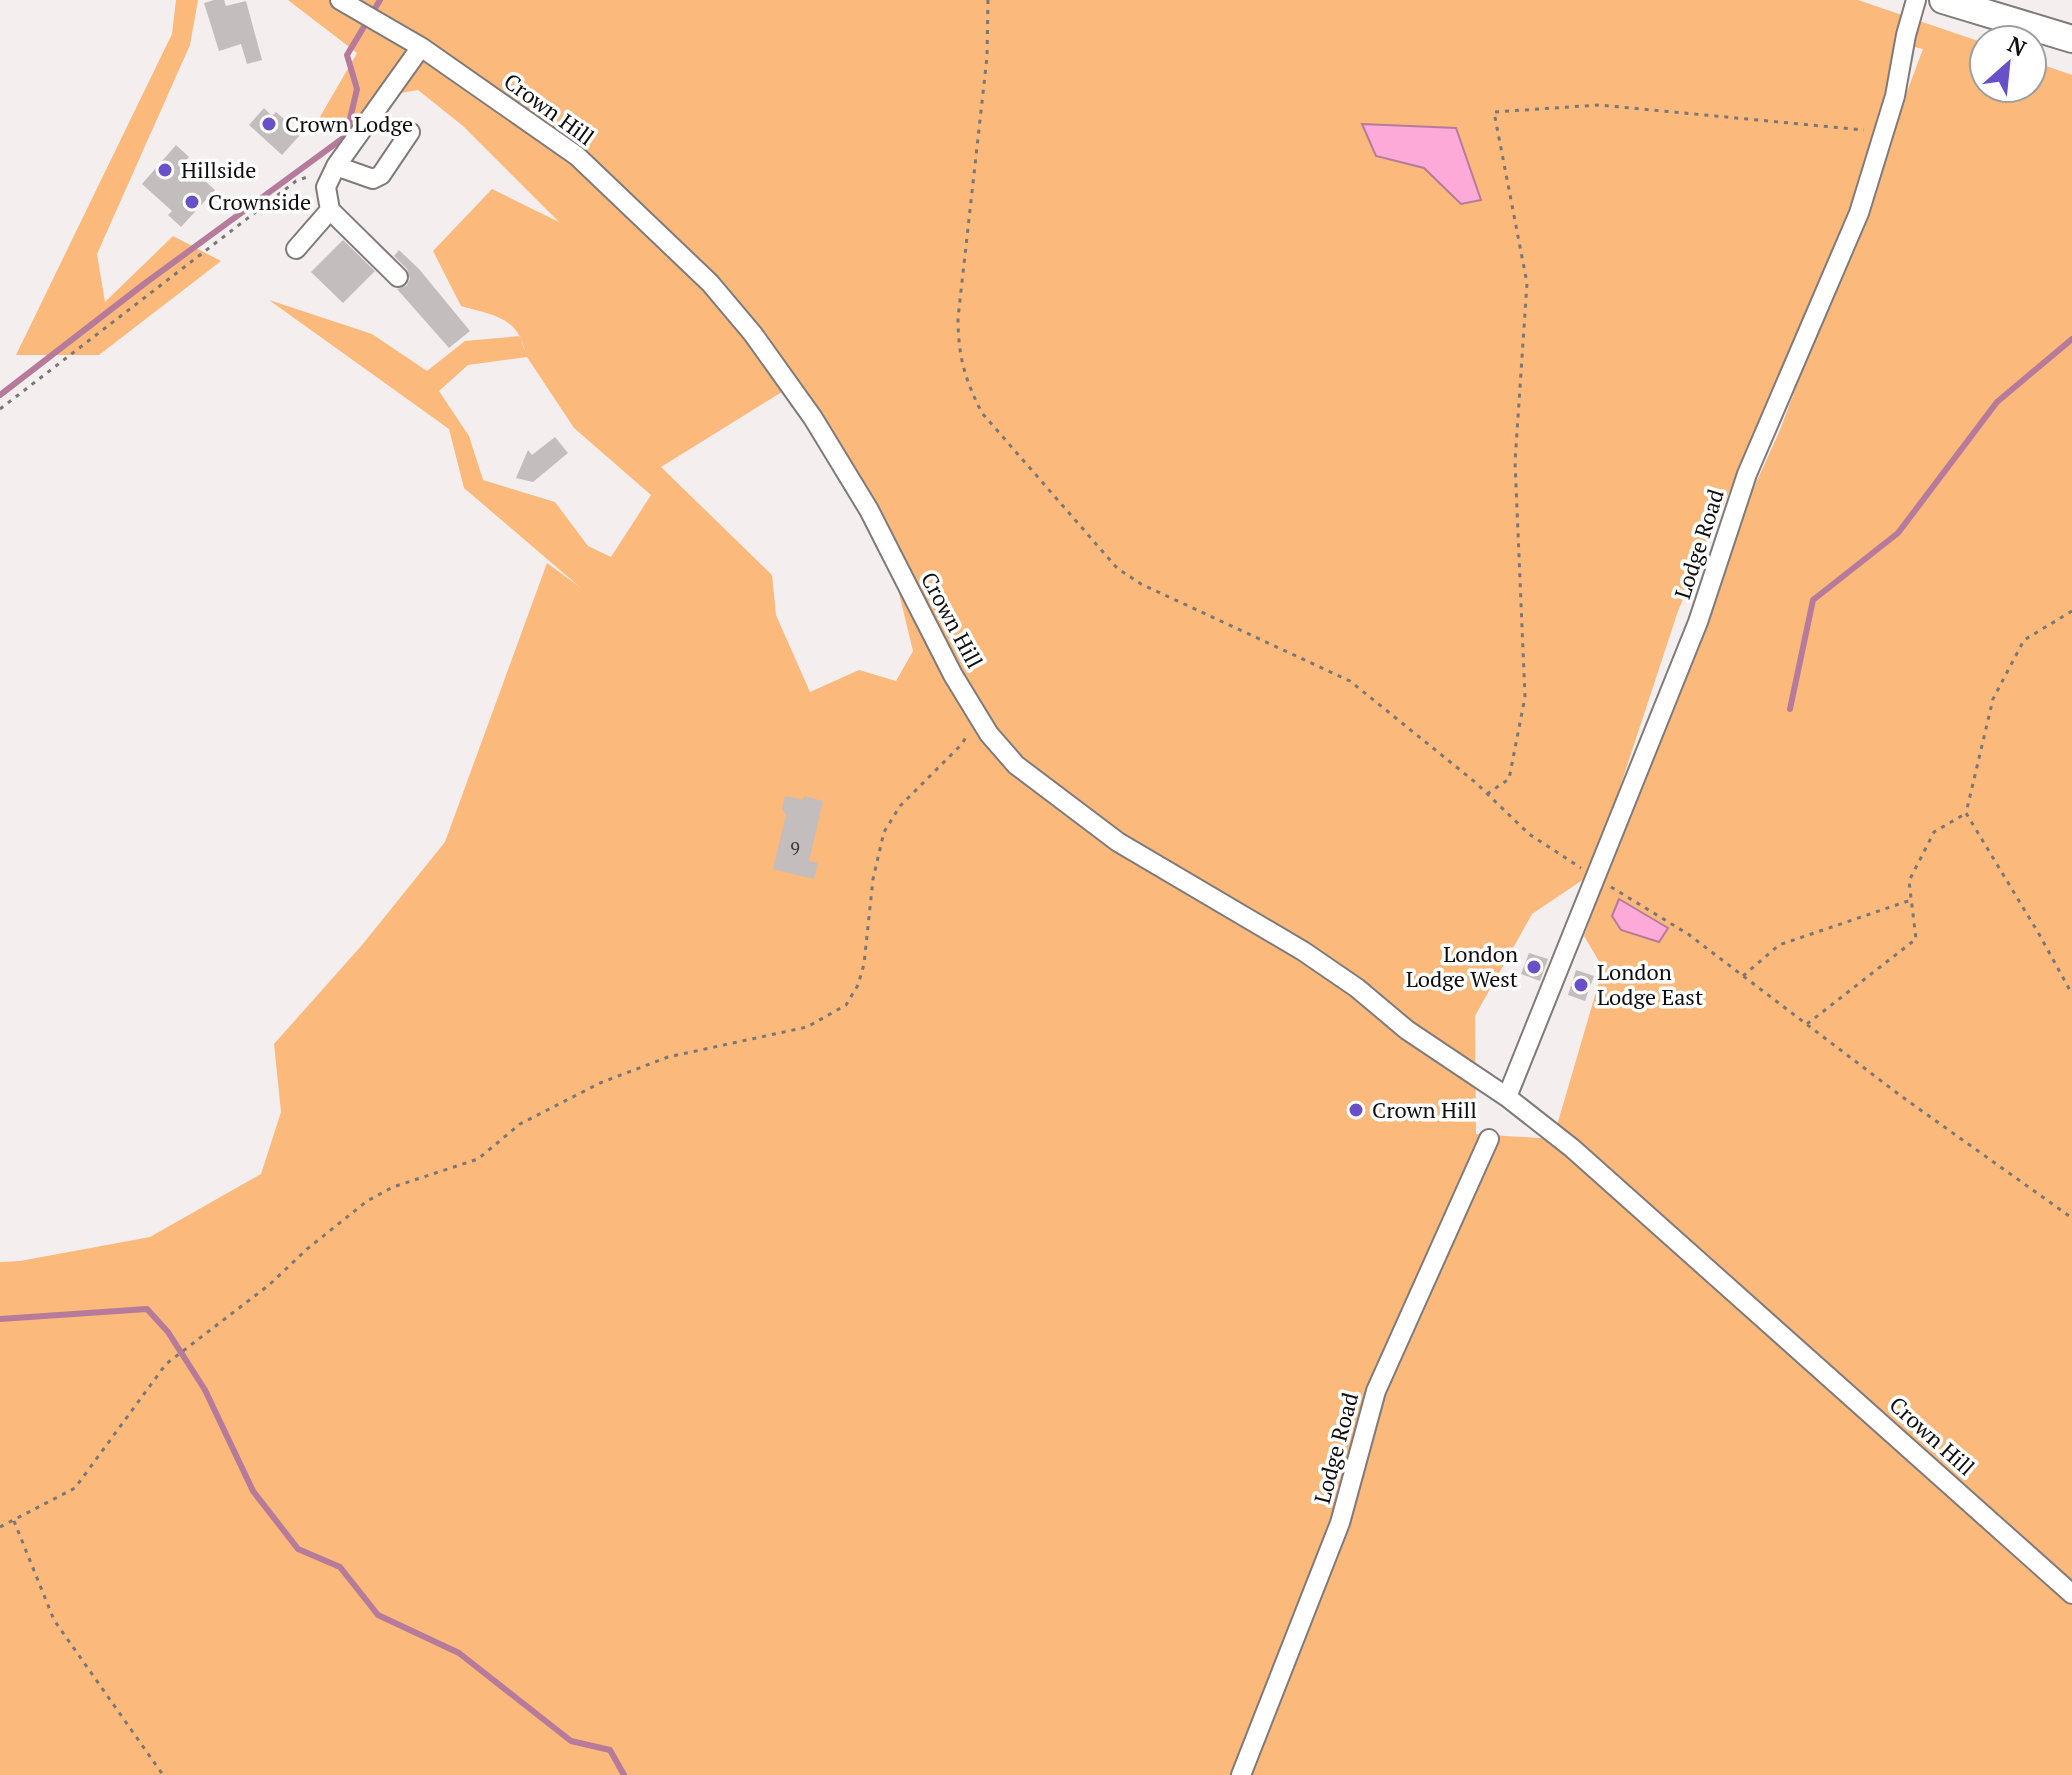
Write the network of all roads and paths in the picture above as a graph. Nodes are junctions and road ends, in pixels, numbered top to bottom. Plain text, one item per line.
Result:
1 (340, 0) edge
2 (988, 0) edge
3 (1916, 0) edge
4 (1943, 0) edge
5 (2072, 39) edge
6 (421, 47) junction
7 (410, 132) dead end
8 (1884, 132) junction
9 (336, 166) junction
10 (330, 210) junction
11 (296, 249) dead end
12 (398, 277) dead end
13 (0, 409) edge
14 (2072, 611) edge
15 (979, 717) junction
16 (1487, 794) junction
17 (1966, 813) junction
18 (1595, 876) junction
19 (1911, 900) junction
20 (1743, 976) junction
21 (2072, 994) edge
22 (1807, 1024) junction
23 (1507, 1097) junction
24 (1489, 1139) dead end
25 (2072, 1218) edge
26 (14, 1520) junction
27 (0, 1527) edge
28 (2072, 1594) edge
29 (163, 1775) edge
30 (1241, 1775) edge

1 - 6 street, Crown Hill
2 - 16 path
3 - 8 street, Lodge Road
4 - 5 highway
6 - 9 street
6 - 15 street, Crown Hill
7 - 9 street
8 - 16 path
8 - 18 street, Lodge Road
9 - 10 street
9 - 13 path
10 - 11 street
10 - 12 street
14 - 17 path
15 - 23 street, Crown Hill
15 - 26 path
16 - 18 path
17 - 19 path
17 - 21 path
18 - 20 path
18 - 23 street, Lodge Road
19 - 20 path
19 - 22 path
20 - 22 path
22 - 25 path
23 - 28 street, Crown Hill
24 - 30 street, Lodge Road
26 - 27 path
26 - 29 path

